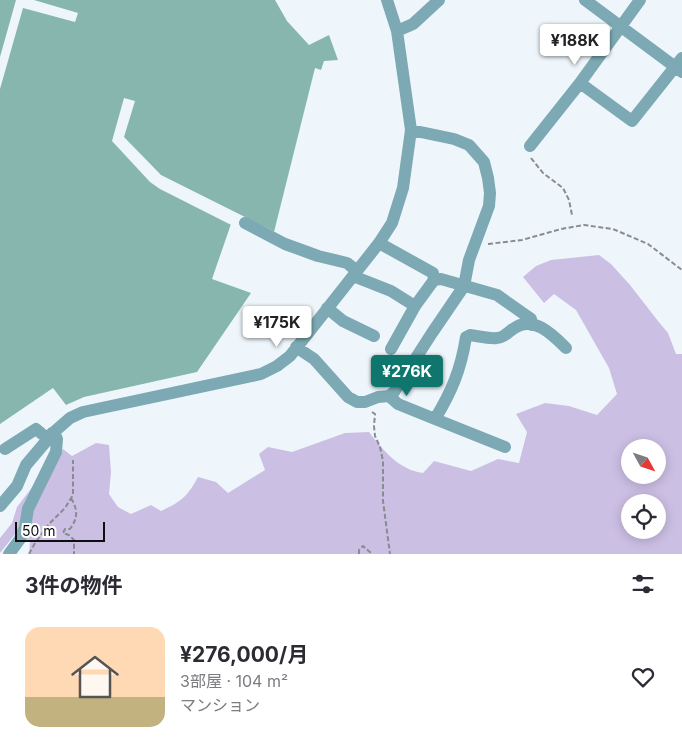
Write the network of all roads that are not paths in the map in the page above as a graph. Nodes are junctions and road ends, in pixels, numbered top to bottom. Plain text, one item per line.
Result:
1 (387, 0) edge
2 (439, 0) edge
3 (585, 0) edge
4 (640, 0) edge
5 (620, 26) junction
6 (397, 30) junction
7 (680, 66) edge
8 (580, 83) junction
9 (411, 130) junction
10 (530, 146) road end
11 (245, 223) dead end
12 (379, 243) junction
13 (355, 274) junction
14 (434, 280) junction
15 (464, 286) junction
16 (415, 306) junction
17 (327, 308) junction
18 (532, 324) junction
19 (374, 336) dead end
20 (296, 347) junction
21 (566, 348) dead end
22 (391, 349) dead end
23 (389, 396) junction
24 (435, 419) junction
25 (51, 435) junction
26 (505, 447) dead end
27 (5, 449) dead end
28 (0, 506) edge
29 (9, 554) edge

1 - 6 street
2 - 6 street
3 - 5 street
4 - 5 street
5 - 7 street
5 - 8 street
6 - 9 street
7 - 8 street
8 - 10 street
9 - 12 street
9 - 15 street
11 - 13 street
12 - 13 street
12 - 14 street
13 - 16 street
13 - 17 street
14 - 15 street
14 - 16 street
15 - 18 street
15 - 23 street
16 - 22 street
17 - 19 street
17 - 20 street
18 - 21 street
18 - 24 street
20 - 23 street
20 - 25 street
23 - 24 street
24 - 26 street
25 - 27 street
25 - 28 street
25 - 29 street

